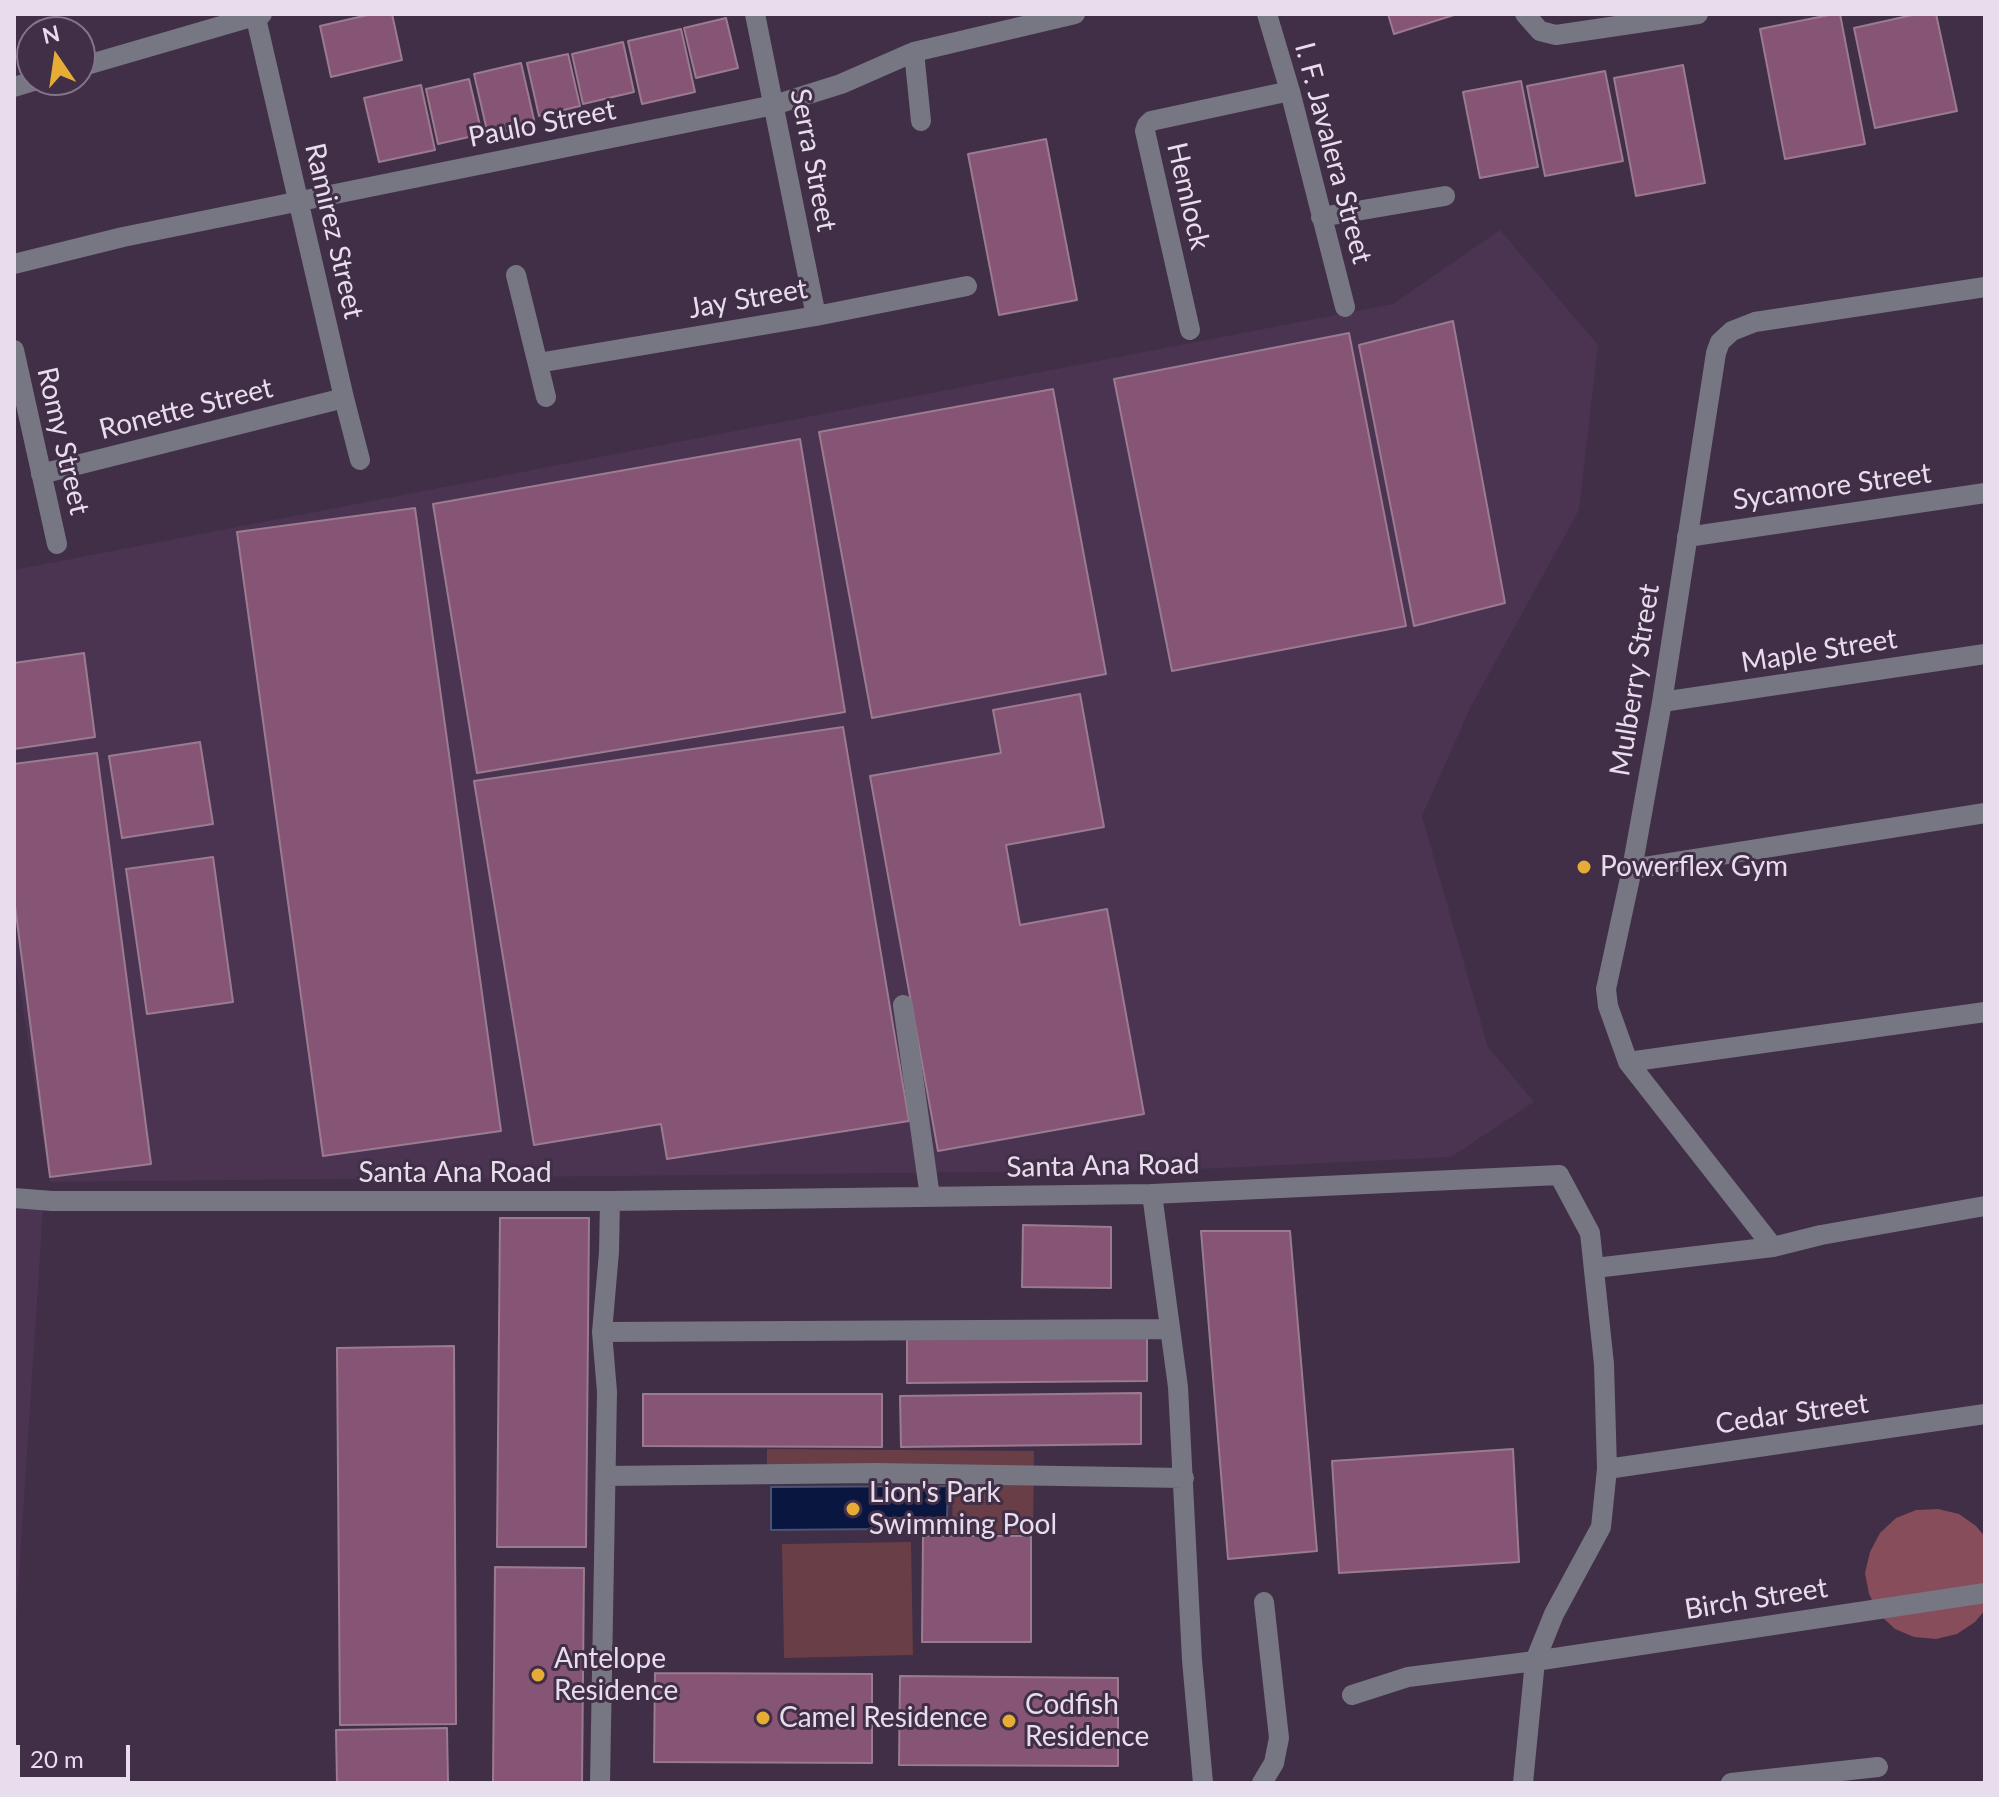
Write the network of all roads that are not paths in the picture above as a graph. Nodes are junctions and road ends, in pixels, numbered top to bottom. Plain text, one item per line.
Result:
1 (257, 14) edge
2 (755, 14) edge
3 (1075, 14) edge
4 (1267, 14) edge
5 (1525, 14) edge
6 (1698, 14) edge
7 (914, 52) junction
8 (96, 62) edge
9 (1290, 91) junction
10 (774, 105) junction
11 (921, 121) dead end
12 (1445, 196) dead end
13 (298, 202) junction
14 (1321, 217) junction
15 (14, 264) edge
16 (516, 275) dead end
17 (967, 286) dead end
18 (1985, 287) edge
19 (1345, 307) dead end
20 (816, 316) junction
21 (1190, 330) dead end
22 (14, 350) edge
23 (538, 363) junction
24 (546, 397) dead end
25 (344, 398) junction
26 (360, 460) dead end
27 (41, 474) junction
28 (1985, 493) edge
29 (1687, 537) junction
30 (57, 544) dead end
31 (1985, 654) edge
32 (1662, 702) junction
33 (1985, 813) edge
34 (1632, 869) junction
35 (903, 1005) dead end
36 (1985, 1012) edge
37 (1628, 1062) junction
38 (1152, 1194) junction
39 (930, 1197) junction
40 (14, 1198) edge
41 (610, 1201) junction
42 (1985, 1206) edge
43 (1773, 1247) junction
44 (1595, 1268) junction
45 (1169, 1329) junction
46 (602, 1332) junction
47 (1985, 1414) edge
48 (1607, 1469) junction
49 (606, 1476) junction
50 (1184, 1478) junction
51 (1985, 1593) edge
52 (1264, 1602) dead end
53 (1535, 1661) junction
54 (1352, 1695) dead end
55 (1878, 1767) dead end
56 (600, 1783) edge
57 (1203, 1783) edge
58 (1262, 1783) edge
59 (1523, 1783) edge
60 (1731, 1783) edge

1 - 8 street
1 - 13 street, Ramirez Street
2 - 10 street, Serra Street
3 - 7 street, Paulo Street
4 - 9 street, I. F. Javalera Street
5 - 6 street
7 - 10 street, Paulo Street
7 - 11 street
9 - 14 street, I. F. Javalera Street
9 - 21 street, Hemlock
10 - 13 street, Paulo Street
10 - 20 street, Serra Street
12 - 14 street
13 - 15 street, Paulo Street
13 - 25 street, Ramirez Street
14 - 19 street, I. F. Javalera Street
16 - 23 street
17 - 20 street, Jay Street
18 - 29 street, Mulberry Street
20 - 23 street, Jay Street
22 - 27 street, Romy Street
23 - 24 street
25 - 26 street, Ramirez Street
25 - 27 street, Ronette Street
27 - 30 street, Romy Street
28 - 29 street, Sycamore Street
29 - 32 street, Mulberry Street
31 - 32 street, Maple Street
32 - 34 street, Mulberry Street
33 - 34 street
34 - 37 street, Mulberry Street
35 - 39 street
36 - 37 street
37 - 43 street, Mulberry Street
38 - 39 street, Santa Ana Road
38 - 44 street, Santa Ana Road
38 - 45 street
39 - 41 street, Santa Ana Road
40 - 41 street, Santa Ana Road
41 - 46 street
42 - 43 street
43 - 44 street
44 - 48 street, Santa Ana Road
45 - 46 street
45 - 50 street
46 - 49 street
47 - 48 street, Cedar Street
48 - 53 street, Santa Ana Road
49 - 50 street
49 - 56 street
50 - 57 street
51 - 53 street, Birch Street
52 - 58 street
53 - 54 street, Birch Street
53 - 59 street, Santa Ana Road
55 - 60 street

